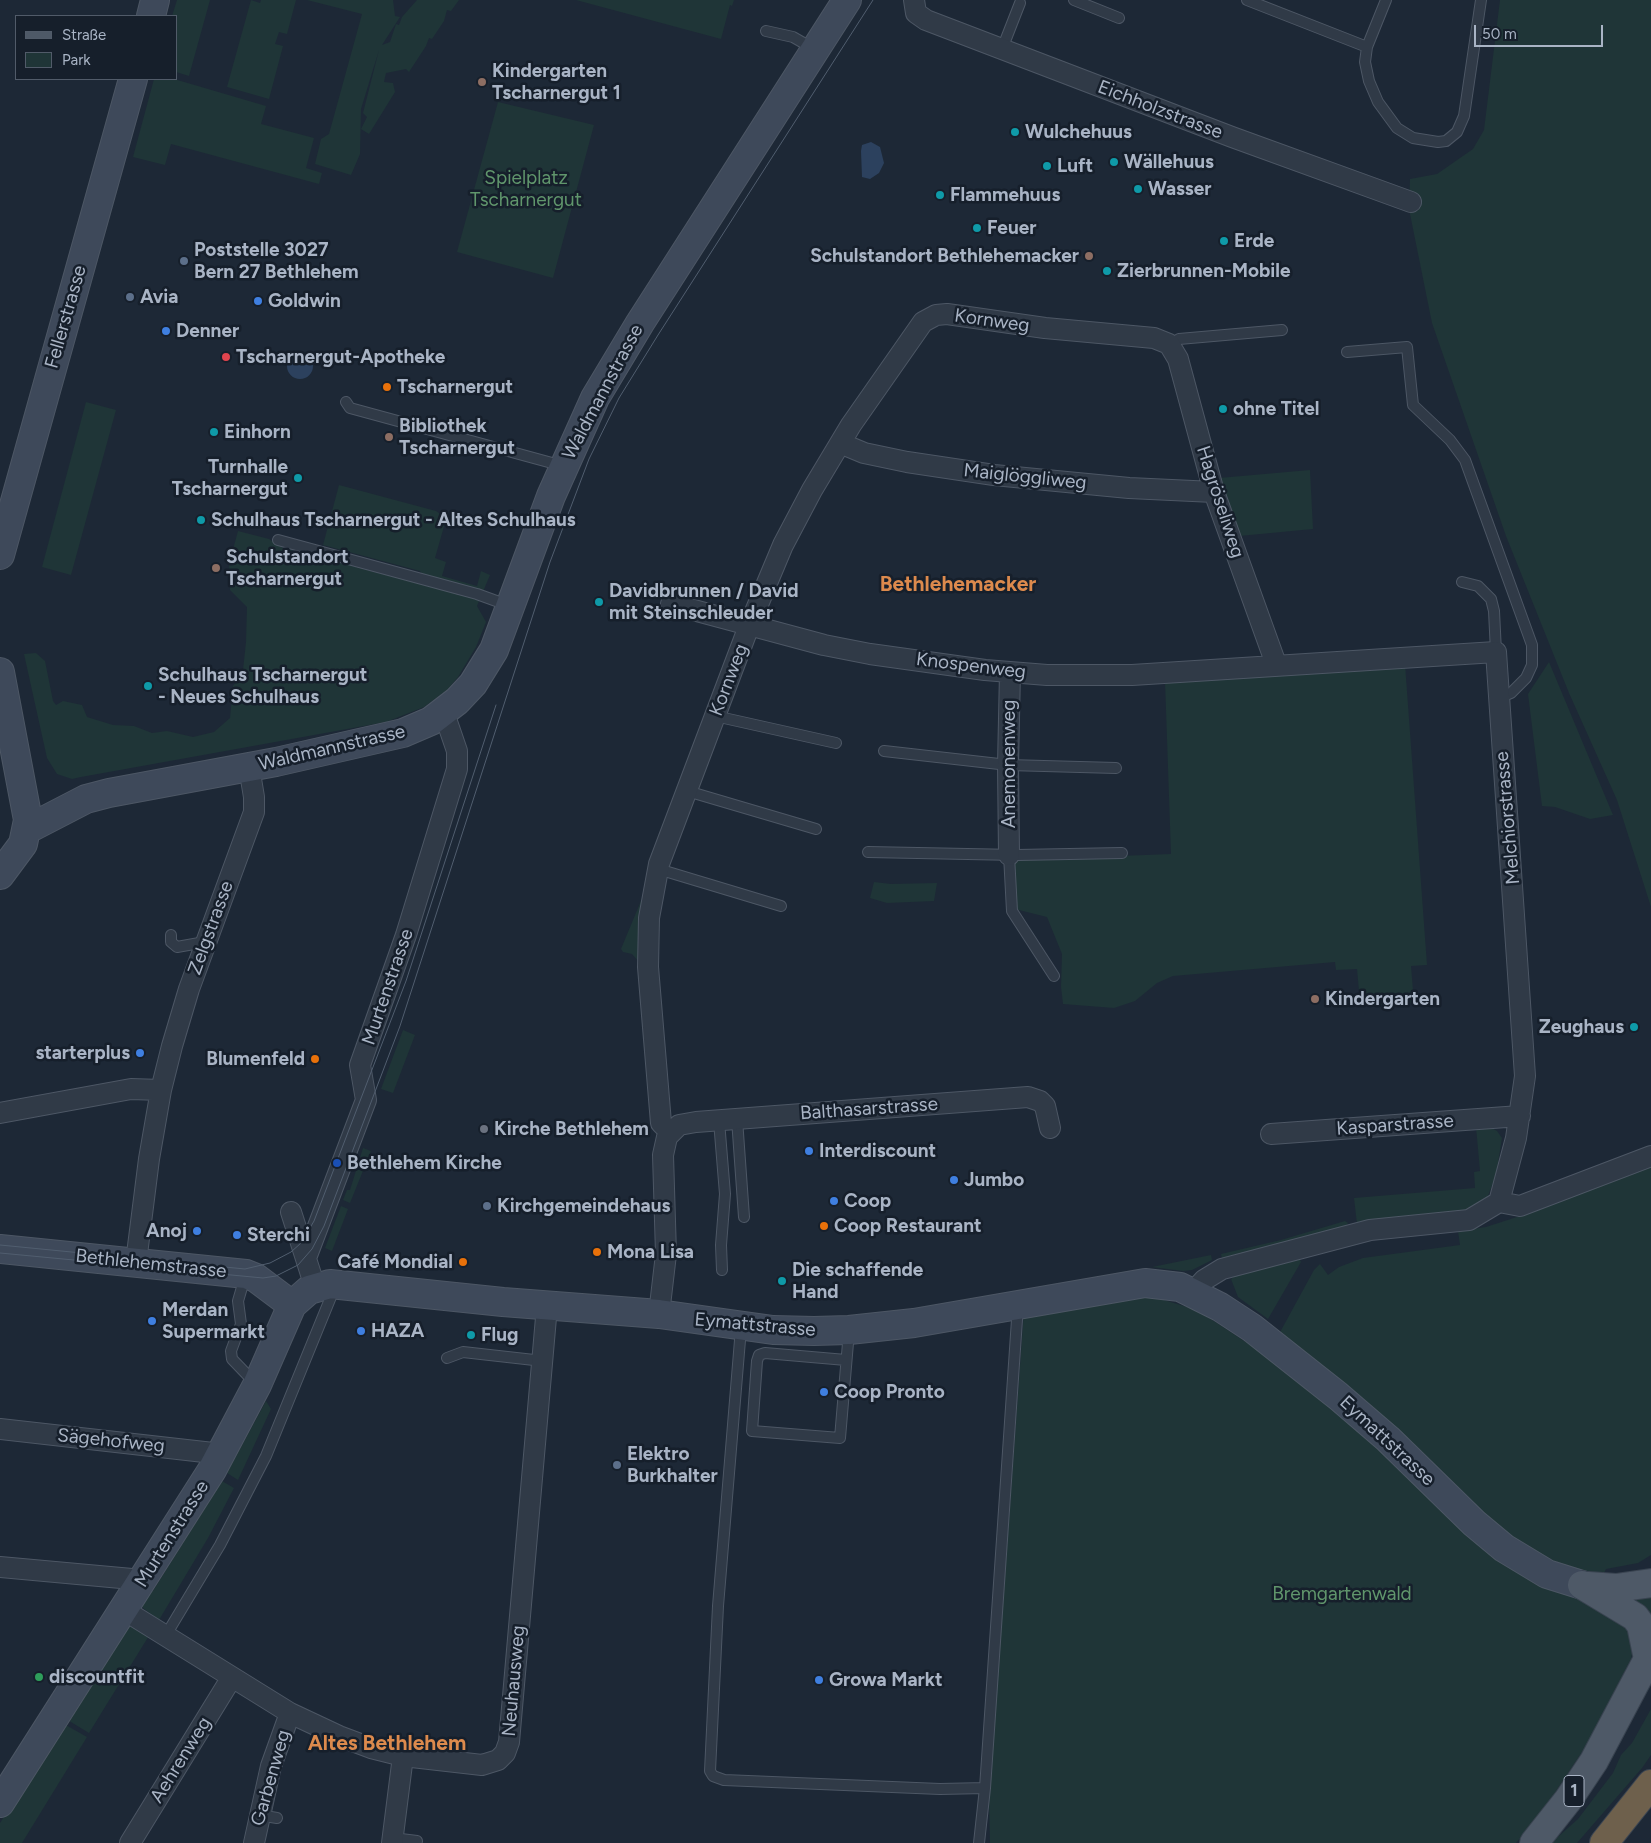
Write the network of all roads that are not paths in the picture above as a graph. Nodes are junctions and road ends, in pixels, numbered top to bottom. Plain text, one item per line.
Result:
1 (155, 0) edge
2 (847, 0) edge
3 (1074, 0) edge
4 (1247, 0) edge
5 (1386, 0) edge
6 (1481, 0) edge
7 (1020, 3) dead end
8 (914, 4) edge
9 (151, 15) edge
10 (1119, 18) dead end
11 (766, 31) dead end
12 (1367, 47) junction
13 (815, 49) junction
14 (1002, 49) junction
15 (133, 80) edge
16 (1411, 202) dead end
17 (1282, 330) dead end
18 (1167, 344) junction
19 (1347, 352) dead end
20 (346, 402) dead end
21 (840, 443) junction
22 (562, 466) junction
23 (1214, 492) junction
24 (278, 540) dead end
25 (0, 555) edge
26 (1462, 582) dead end
27 (671, 604) dead end
28 (510, 607) junction
29 (749, 626) junction
30 (1496, 652) junction
31 (1276, 664) junction
32 (0, 672) edge
33 (1010, 672) junction
34 (1499, 698) junction
35 (444, 713) junction
36 (715, 716) junction
37 (836, 743) dead end
38 (884, 751) dead end
39 (1008, 765) junction
40 (249, 767) junction
41 (1116, 768) dead end
42 (687, 791) junction
43 (28, 829) junction
44 (816, 829) dead end
45 (868, 852) dead end
46 (1122, 852) dead end
47 (1010, 855) junction
48 (658, 869) junction
49 (0, 875) edge
50 (781, 906) dead end
51 (171, 935) dead end
52 (205, 942) junction
53 (1054, 976) dead end
54 (161, 1090) junction
55 (0, 1113) edge
56 (1520, 1116) junction
57 (728, 1120) junction
58 (1050, 1128) dead end
59 (670, 1132) junction
60 (1270, 1134) dead end
61 (1651, 1156) edge
62 (1499, 1202) junction
63 (291, 1212) dead end
64 (744, 1217) dead end
65 (0, 1248) edge
66 (306, 1258) junction
67 (136, 1262) junction
68 (722, 1270) dead end
69 (246, 1274) junction
70 (326, 1285) junction
71 (1193, 1292) junction
72 (292, 1304) junction
73 (1018, 1305) junction
74 (547, 1306) junction
75 (659, 1314) junction
76 (741, 1327) junction
77 (849, 1330) junction
78 (447, 1358) dead end
79 (543, 1360) junction
80 (846, 1360) junction
81 (257, 1385) junction
82 (737, 1389) junction
83 (755, 1390) junction
84 (0, 1429) edge
85 (222, 1454) junction
86 (0, 1567) edge
87 (143, 1580) junction
88 (1651, 1583) edge
89 (1582, 1585) junction
90 (124, 1610) junction
91 (166, 1636) junction
92 (1649, 1656) edge
93 (232, 1677) junction
94 (290, 1713) junction
95 (403, 1756) junction
96 (1651, 1784) edge
97 (985, 1788) junction
98 (0, 1803) edge
99 (1651, 1814) edge
100 (392, 1840) edge
101 (417, 1841) dead end
102 (130, 1843) edge
103 (254, 1843) edge
104 (978, 1843) edge
105 (1534, 1843) edge
106 (1604, 1843) edge
107 (1625, 1843) edge

1 - 9 street
2 - 13 street, Waldmannstrasse
3 - 10 lane
4 - 12 lane
5 - 12 lane
6 - 12 lane
7 - 14 lane
8 - 14 street, Eichholzstrasse
11 - 13 lane
13 - 22 street, Waldmannstrasse
14 - 16 street, Eichholzstrasse
15 - 25 street, Fellerstrasse
17 - 18 lane
18 - 21 street, Kornweg
18 - 23 street, Hagröseliweg
19 - 34 lane
20 - 22 lane
21 - 23 street, Maiglöggliweg
21 - 29 street, Kornweg
22 - 28 street, Waldmannstrasse
23 - 31 street, Hagröseliweg
24 - 28 lane
26 - 30 lane
27 - 29 street, Knospenweg
28 - 35 street, Waldmannstrasse
29 - 33 street, Knospenweg
29 - 36 street, Kornweg
30 - 31 street
30 - 34 street, Melchiorstrasse
31 - 33 street, Knospenweg
32 - 43 street
33 - 39 street, Anemonenweg
34 - 56 street, Melchiorstrasse
35 - 40 street, Waldmannstrasse
35 - 66 street, Murtenstrasse
36 - 37 lane
36 - 42 street, Kornweg
38 - 39 lane
39 - 41 lane
39 - 47 street, Anemonenweg
40 - 43 street, Waldmannstrasse
40 - 52 street, Zelgstrasse
42 - 44 lane
42 - 48 street, Kornweg
43 - 49 street
45 - 47 lane
46 - 47 lane
47 - 53 lane
48 - 50 lane
48 - 59 street, Kornweg
51 - 52 lane
52 - 54 street, Zelgstrasse
54 - 55 street
54 - 67 street, Zelgstrasse
56 - 60 street, Kasparstrasse
56 - 62 street, Melchiorstrasse
57 - 58 street, Balthasarstrasse
57 - 59 street, Balthasarstrasse
57 - 64 lane
57 - 68 lane
59 - 75 street
61 - 62 street
62 - 71 street
63 - 66 street
65 - 67 street, Bethlehemstrasse
66 - 70 street
67 - 69 street, Bethlehemstrasse
69 - 72 street, Bethlehemstrasse
69 - 81 lane
70 - 72 street, Murtenstrasse
70 - 74 street, Eymattstrasse
70 - 91 lane
71 - 73 street, Eymattstrasse
71 - 89 street, Eymattstrasse
72 - 81 street, Murtenstrasse
73 - 77 street, Eymattstrasse
73 - 97 lane
74 - 75 street, Eymattstrasse
74 - 79 street, Neuhausweg
75 - 76 street, Eymattstrasse
76 - 77 street, Eymattstrasse
76 - 82 lane
77 - 80 lane
78 - 79 lane
79 - 95 street, Neuhausweg
80 - 83 lane
80 - 83 lane
81 - 85 street, Murtenstrasse
82 - 83 lane
82 - 97 lane
84 - 85 street, Sägehofweg
85 - 87 street, Murtenstrasse
86 - 87 street
87 - 90 street, Murtenstrasse
88 - 89 main road
89 - 92 main road
90 - 91 street, Neuhausweg
90 - 98 street, Murtenstrasse
91 - 93 street, Neuhausweg
92 - 105 main road, 1
93 - 94 street, Neuhausweg
93 - 102 street, Aehrenweg
94 - 95 street, Neuhausweg
94 - 103 street, Garbenweg
95 - 100 street
96 - 106 highway
97 - 104 lane
99 - 107 highway
100 - 101 lane

